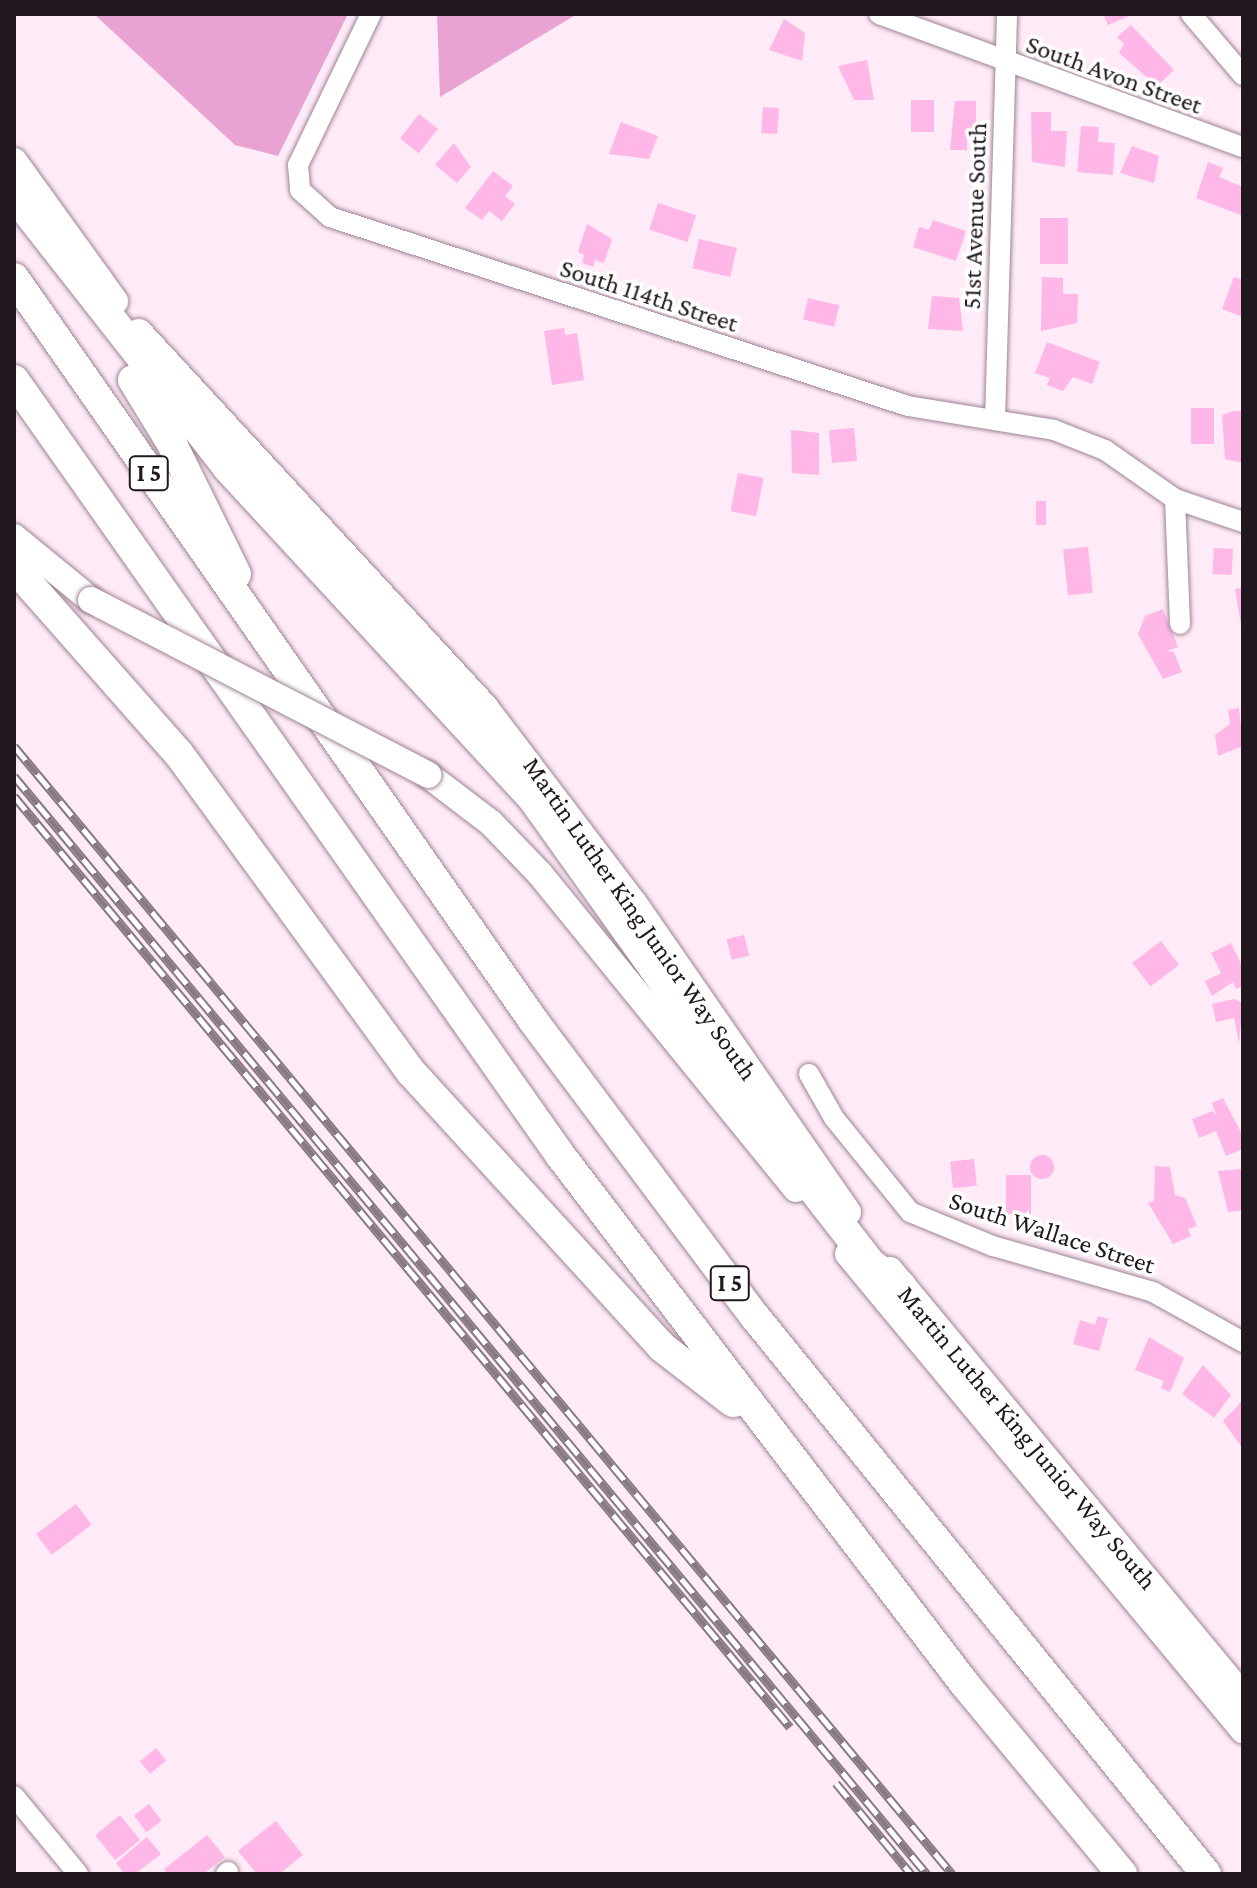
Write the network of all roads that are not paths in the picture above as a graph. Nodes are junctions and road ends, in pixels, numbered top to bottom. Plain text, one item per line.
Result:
1 (371, 14) edge
2 (879, 14) edge
3 (1007, 14) edge
4 (1191, 14) edge
5 (1005, 63) junction
6 (1243, 75) edge
7 (1243, 147) edge
8 (14, 161) edge
9 (14, 195) edge
10 (14, 202) edge
11 (14, 278) edge
12 (14, 380) edge
13 (995, 420) junction
14 (1175, 499) junction
15 (1243, 522) edge
16 (14, 537) edge
17 (14, 567) edge
18 (1180, 624) dead end
19 (283, 669) junction
20 (809, 1074) dead end
21 (901, 1286) junction
22 (1243, 1342) edge
23 (766, 1428) junction
24 (1243, 1696) edge
25 (1243, 1730) edge
26 (14, 1796) edge
27 (78, 1874) edge
28 (1122, 1874) edge
29 (1206, 1874) edge

1 - 13 street, South 114th Street
2 - 5 street, South Avon Street
3 - 5 street, 51st Avenue South
4 - 6 street
5 - 7 street, South Avon Street
5 - 13 street, 51st Avenue South
8 - 21 main road, Martin Luther King Junior Way South
9 - 21 highway
10 - 19 highway
11 - 19 highway, I 5
12 - 23 highway, I 5
13 - 14 street, South 114th Street
14 - 15 street, South 114th Street
14 - 18 street
16 - 25 main road, Martin Luther King Junior Way South, bridge
17 - 23 highway
19 - 29 highway, I 5
20 - 22 street, South Wallace Street
21 - 24 main road, Martin Luther King Junior Way South
23 - 28 highway, I 5
26 - 27 street

